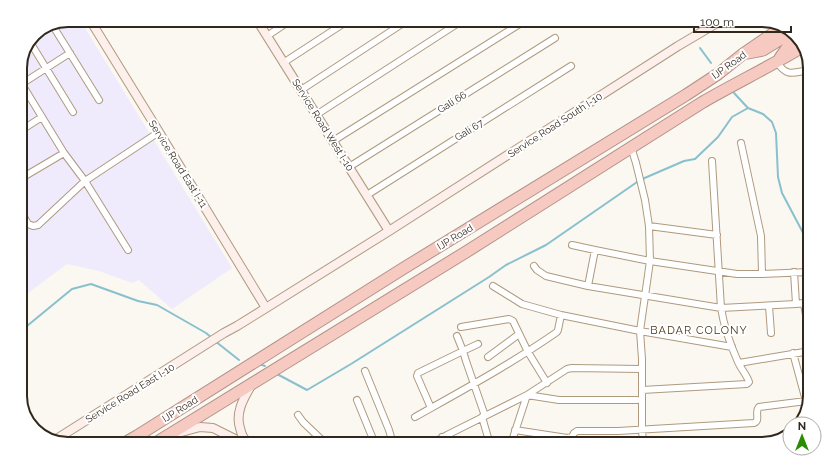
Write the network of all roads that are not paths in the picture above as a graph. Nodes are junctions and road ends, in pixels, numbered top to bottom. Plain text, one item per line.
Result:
1 (94, 27) edge
2 (261, 27) edge
3 (280, 27) edge
4 (338, 27) edge
5 (397, 27) edge
6 (453, 27) edge
7 (515, 27) edge
8 (710, 27) edge
9 (55, 29) edge
10 (778, 30) edge
11 (787, 35) edge
12 (267, 36) junction
13 (555, 38) dead end
14 (793, 41) edge
15 (33, 46) edge
16 (799, 49) edge
17 (70, 53) junction
18 (743, 54) junction
19 (777, 62) junction
20 (283, 63) junction
21 (572, 66) dead end
22 (47, 67) junction
23 (803, 71) edge
24 (27, 79) edge
25 (301, 90) junction
26 (27, 93) edge
27 (99, 100) dead end
28 (74, 112) dead end
29 (316, 115) junction
30 (42, 117) junction
31 (27, 127) edge
32 (159, 132) junction
33 (333, 141) junction
34 (741, 143) dead end
35 (631, 147) junction
36 (64, 153) junction
37 (712, 161) dead end
38 (349, 167) junction
39 (27, 175) edge
40 (85, 181) junction
41 (367, 195) junction
42 (27, 222) edge
43 (649, 226) junction
44 (389, 231) junction
45 (716, 235) junction
46 (572, 245) dead end
47 (128, 250) dead end
48 (595, 250) junction
49 (650, 261) junction
50 (534, 266) dead end
51 (719, 271) junction
52 (794, 272) junction
53 (803, 272) edge
54 (762, 274) junction
55 (493, 286) dead end
56 (588, 286) junction
57 (644, 295) junction
58 (803, 303) edge
59 (796, 304) junction
60 (769, 306) junction
61 (266, 308) junction
62 (721, 308) junction
63 (561, 315) junction
64 (461, 327) dead end
65 (640, 331) junction
66 (771, 333) dead end
67 (519, 334) junction
68 (457, 336) dead end
69 (478, 344) dead end
70 (732, 347) junction
71 (463, 351) junction
72 (528, 352) junction
73 (803, 352) edge
74 (793, 354) junction
75 (488, 357) dead end
76 (739, 363) junction
77 (642, 369) junction
78 (364, 371) dead end
79 (254, 382) junction
80 (546, 382) junction
81 (473, 384) junction
82 (803, 386) edge
83 (642, 390) junction
84 (527, 395) junction
85 (357, 400) dead end
86 (637, 400) dead end
87 (803, 403) edge
88 (431, 408) junction
89 (298, 415) dead end
90 (415, 416) dead end
91 (484, 417) junction
92 (642, 429) junction
93 (515, 430) junction
94 (170, 434) junction
95 (61, 436) edge
96 (135, 437) edge
97 (165, 437) edge
98 (230, 437) edge
99 (242, 437) edge
100 (319, 437) edge
101 (372, 437) edge
102 (391, 437) edge
103 (444, 437) edge
104 (488, 437) edge
105 (513, 437) edge
106 (560, 437) edge
107 (572, 437) edge
108 (643, 437) edge

1 - 32 main road, Service Road East I-11
2 - 12 main road, Service Road West I-10
3 - 12 street
4 - 20 street
5 - 25 street
6 - 29 street
7 - 33 street
8 - 44 main road, Service Road South I-10
9 - 17 street
10 - 18 highway, IJP Road
11 - 18 highway
12 - 20 main road, Service Road West I-10
13 - 38 street, Gali 66
14 - 19 highway
15 - 22 street
16 - 19 highway, IJP Road
17 - 22 street
17 - 27 street
18 - 96 highway, IJP Road
19 - 23 street
19 - 35 highway, IJP Road
20 - 25 main road, Service Road West I-10
21 - 41 street, Gali 67
22 - 24 street
22 - 28 street
25 - 29 main road, Service Road West I-10
26 - 30 street
29 - 33 main road, Service Road West I-10
30 - 31 street
30 - 36 street
32 - 40 street
32 - 61 main road, Service Road East I-11
33 - 38 main road, Service Road West I-10
34 - 54 street
35 - 43 street
35 - 79 highway, IJP Road
36 - 39 street
36 - 40 street
37 - 45 street
38 - 41 main road, Service Road West I-10
40 - 42 street
40 - 47 street
41 - 44 main road, Service Road West I-10
43 - 45 street
43 - 49 street
44 - 61 main road, Service Road South I-10
45 - 51 street
46 - 48 street
48 - 49 street
48 - 56 street
49 - 51 street
49 - 57 street
50 - 56 street
51 - 54 street
51 - 62 street
52 - 53 street
52 - 54 street
52 - 59 street
55 - 63 street
56 - 57 street
57 - 62 street
57 - 65 street
58 - 59 street
59 - 60 street
60 - 62 street
60 - 66 street
61 - 95 main road, Service Road East I-10
62 - 70 street
63 - 65 street
63 - 72 street
64 - 67 street
65 - 70 street
65 - 77 street
67 - 72 street
67 - 75 street
68 - 71 street
69 - 71 street
70 - 76 street
71 - 81 street
71 - 88 street
72 - 80 street
72 - 81 street
73 - 74 street
74 - 76 street
74 - 82 street
76 - 83 street
77 - 80 street
77 - 83 street
78 - 102 street
79 - 94 highway, IJP Road
79 - 99 main road
80 - 84 street
81 - 88 street
81 - 91 street
83 - 92 street
84 - 86 street
84 - 91 street
84 - 93 street
85 - 101 street
87 - 92 street
88 - 90 street
89 - 100 street
91 - 103 street
91 - 104 street
92 - 107 street
92 - 108 street
93 - 105 street
93 - 106 street
94 - 97 highway, IJP Road
94 - 98 main road

